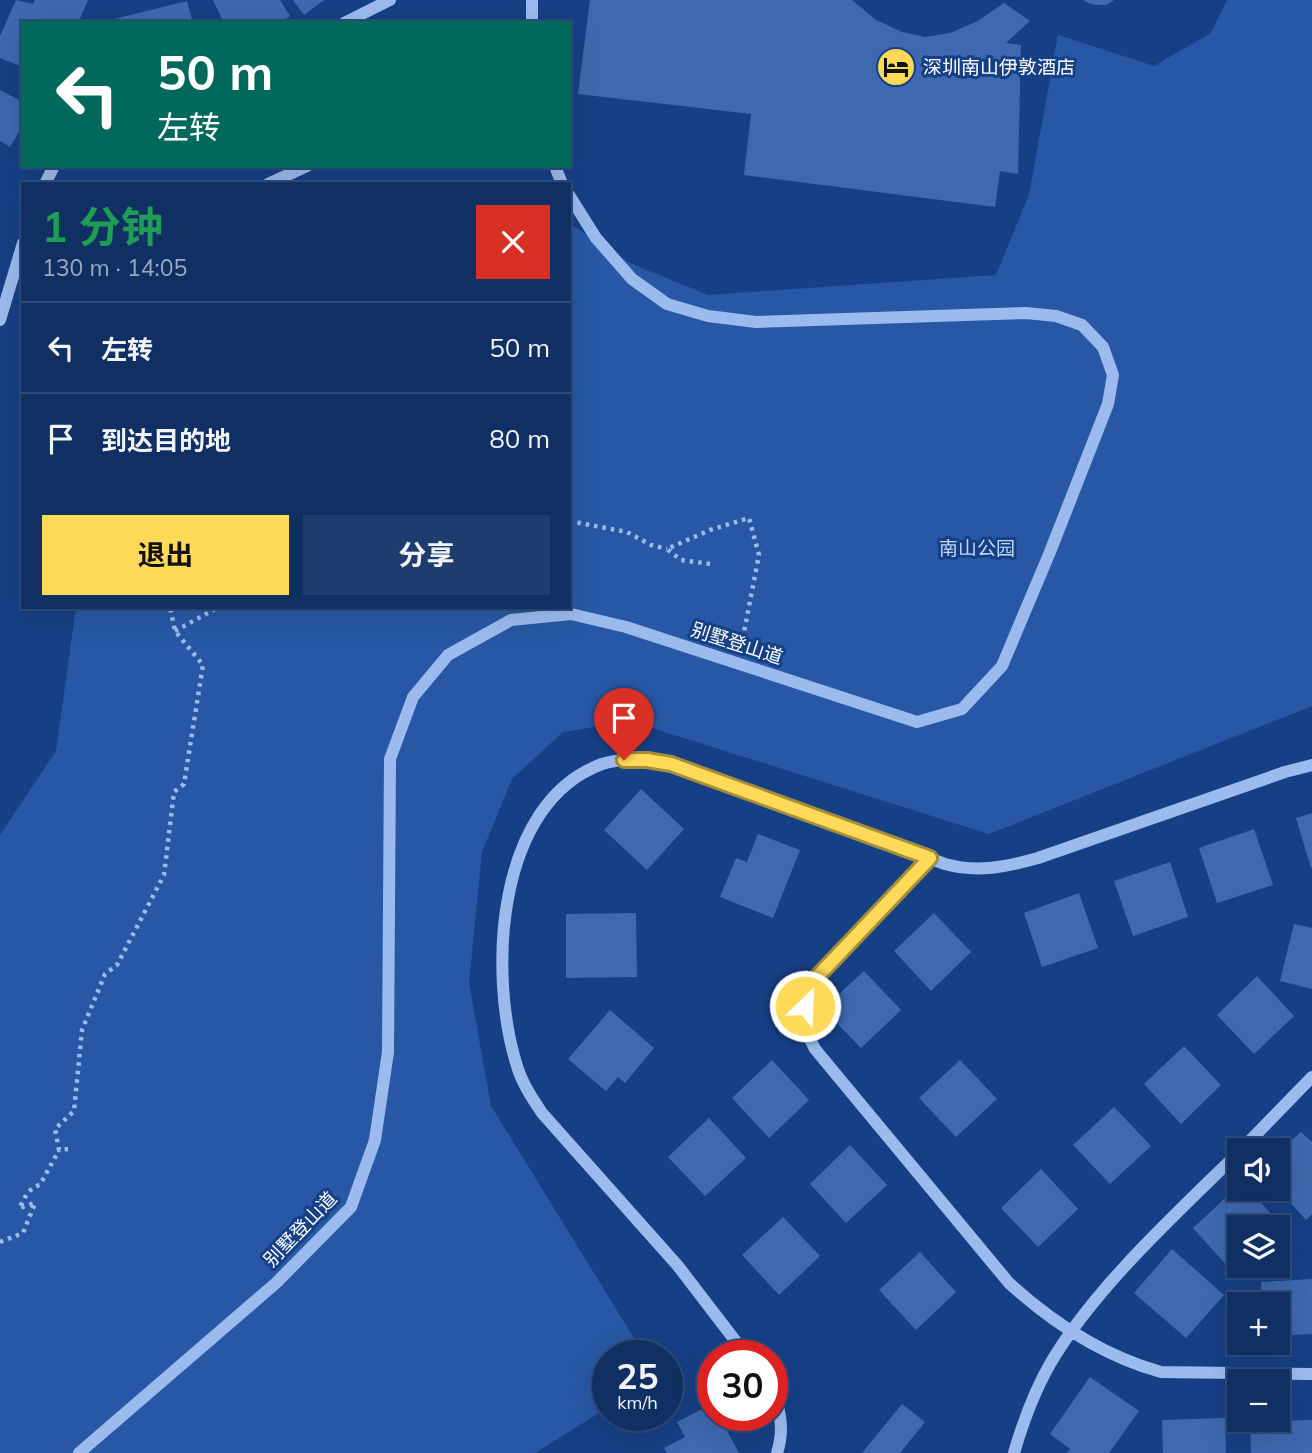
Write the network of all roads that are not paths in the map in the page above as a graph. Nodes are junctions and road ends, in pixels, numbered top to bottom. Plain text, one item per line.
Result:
1 (390, 0) edge
2 (532, 0) edge
3 (348, 21) edge
4 (532, 21) edge
5 (303, 168) edge
6 (272, 182) edge
7 (571, 198) edge
8 (21, 250) edge
9 (0, 320) edge
10 (1312, 765) edge
11 (930, 858) junction
12 (1312, 1077) edge
13 (1253, 1138) edge
14 (1227, 1164) edge
15 (1071, 1332) junction
16 (735, 1340) edge
17 (1312, 1374) edge
18 (781, 1431) edge
19 (79, 1453) edge
20 (777, 1453) edge
21 (1014, 1453) edge

1 - 3 street
2 - 4 street
5 - 6 street
7 - 19 street, 别墅登山道
8 - 9 street
10 - 11 street
11 - 15 street
11 - 16 street
12 - 13 street
14 - 15 street
15 - 17 street
15 - 21 street
18 - 20 street

